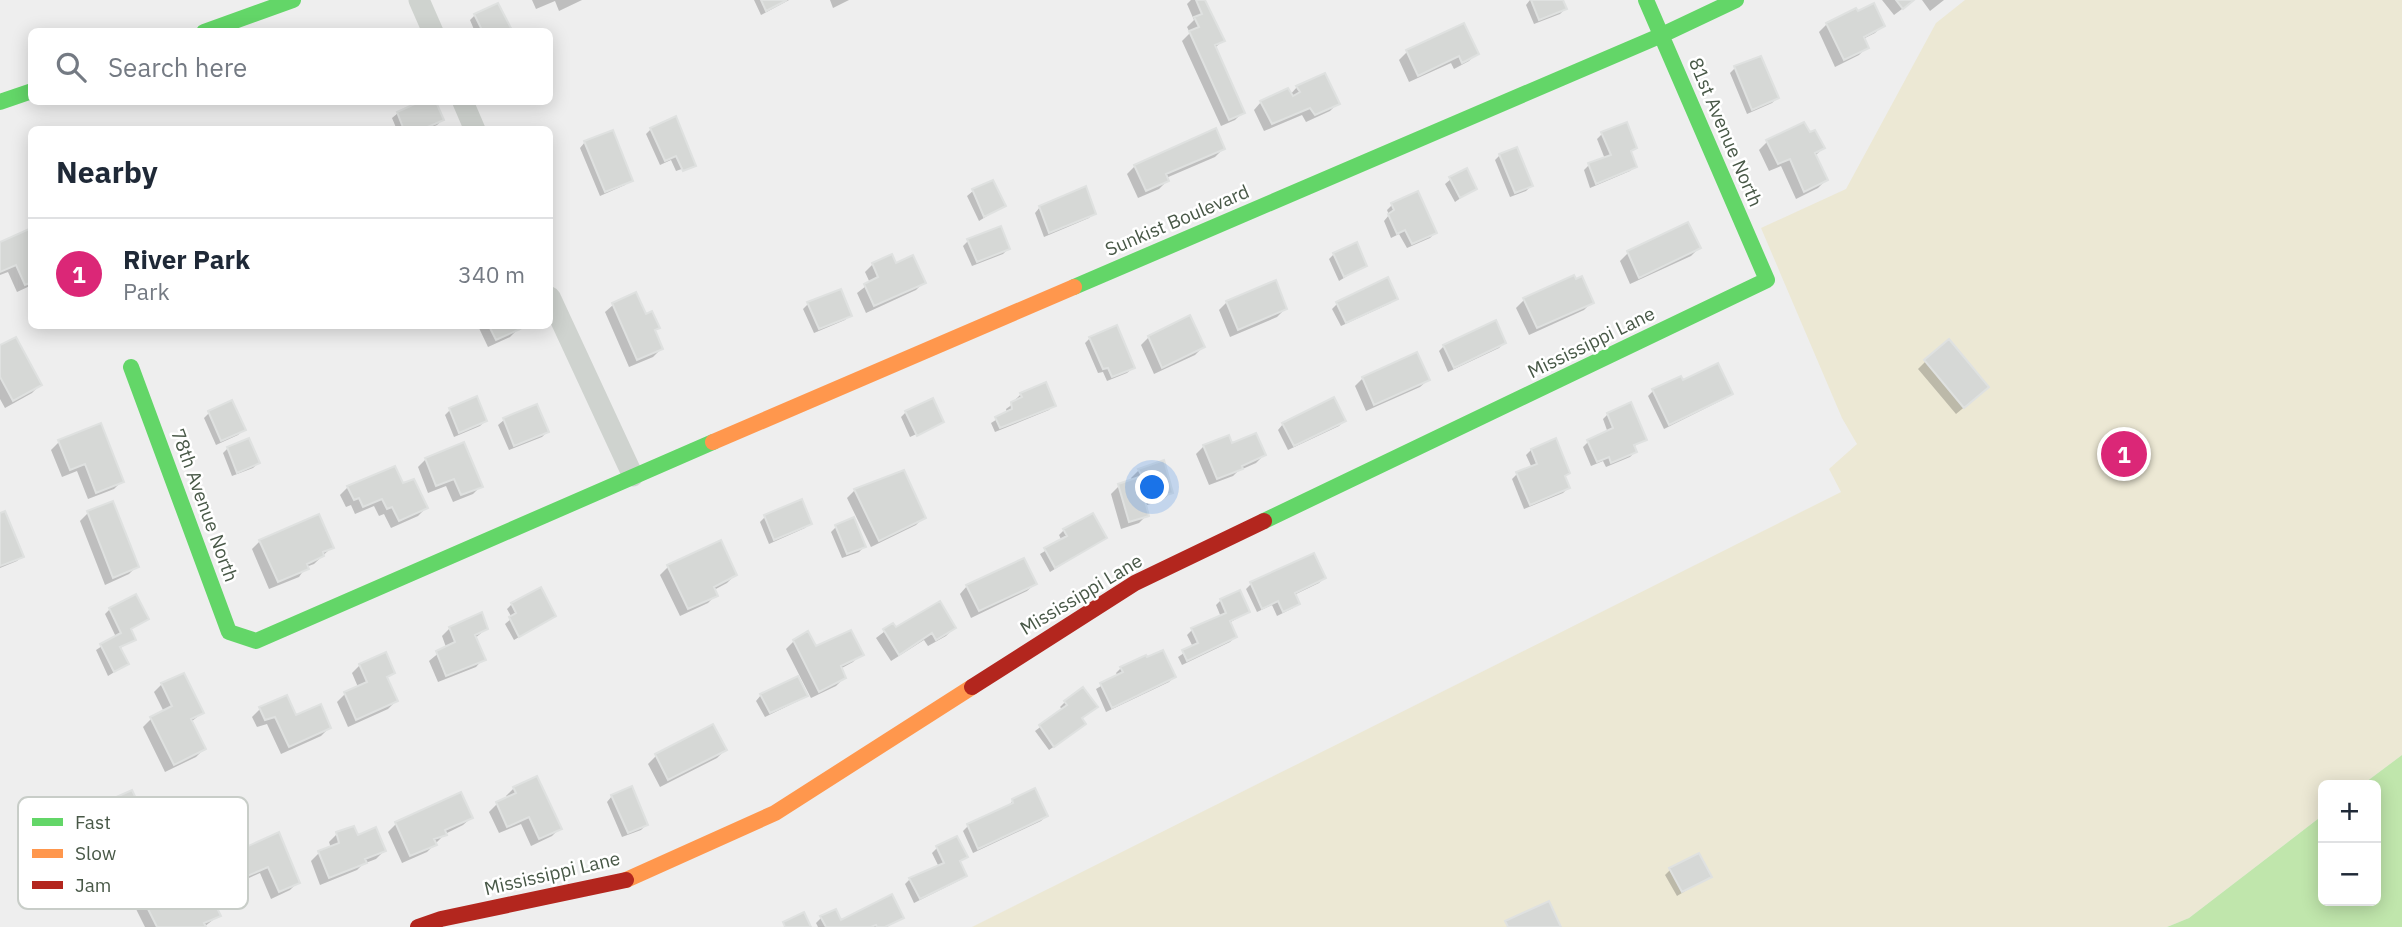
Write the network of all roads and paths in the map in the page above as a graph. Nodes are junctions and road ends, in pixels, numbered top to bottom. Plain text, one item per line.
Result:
1 (293, 0) edge
2 (419, 0) edge
3 (1646, 0) edge
4 (1736, 0) edge
5 (215, 28) edge
6 (431, 28) edge
7 (1662, 35) junction
8 (28, 92) edge
9 (0, 102) edge
10 (464, 105) edge
11 (473, 126) edge
12 (1767, 280) joint
13 (553, 303) edge
14 (131, 366) dead end
15 (633, 476) junction
16 (256, 641) joint
17 (418, 927) edge

1 - 5 street
2 - 6 street
3 - 7 street, 81st Avenue North
4 - 7 street, Sunkist Boulevard
7 - 12 street, 81st Avenue North
7 - 15 street, Sunkist Boulevard
8 - 9 street
10 - 11 street
12 - 17 street, Mississippi Lane
13 - 15 street
14 - 16 street, 78th Avenue North
15 - 16 street, Sunkist Boulevard

